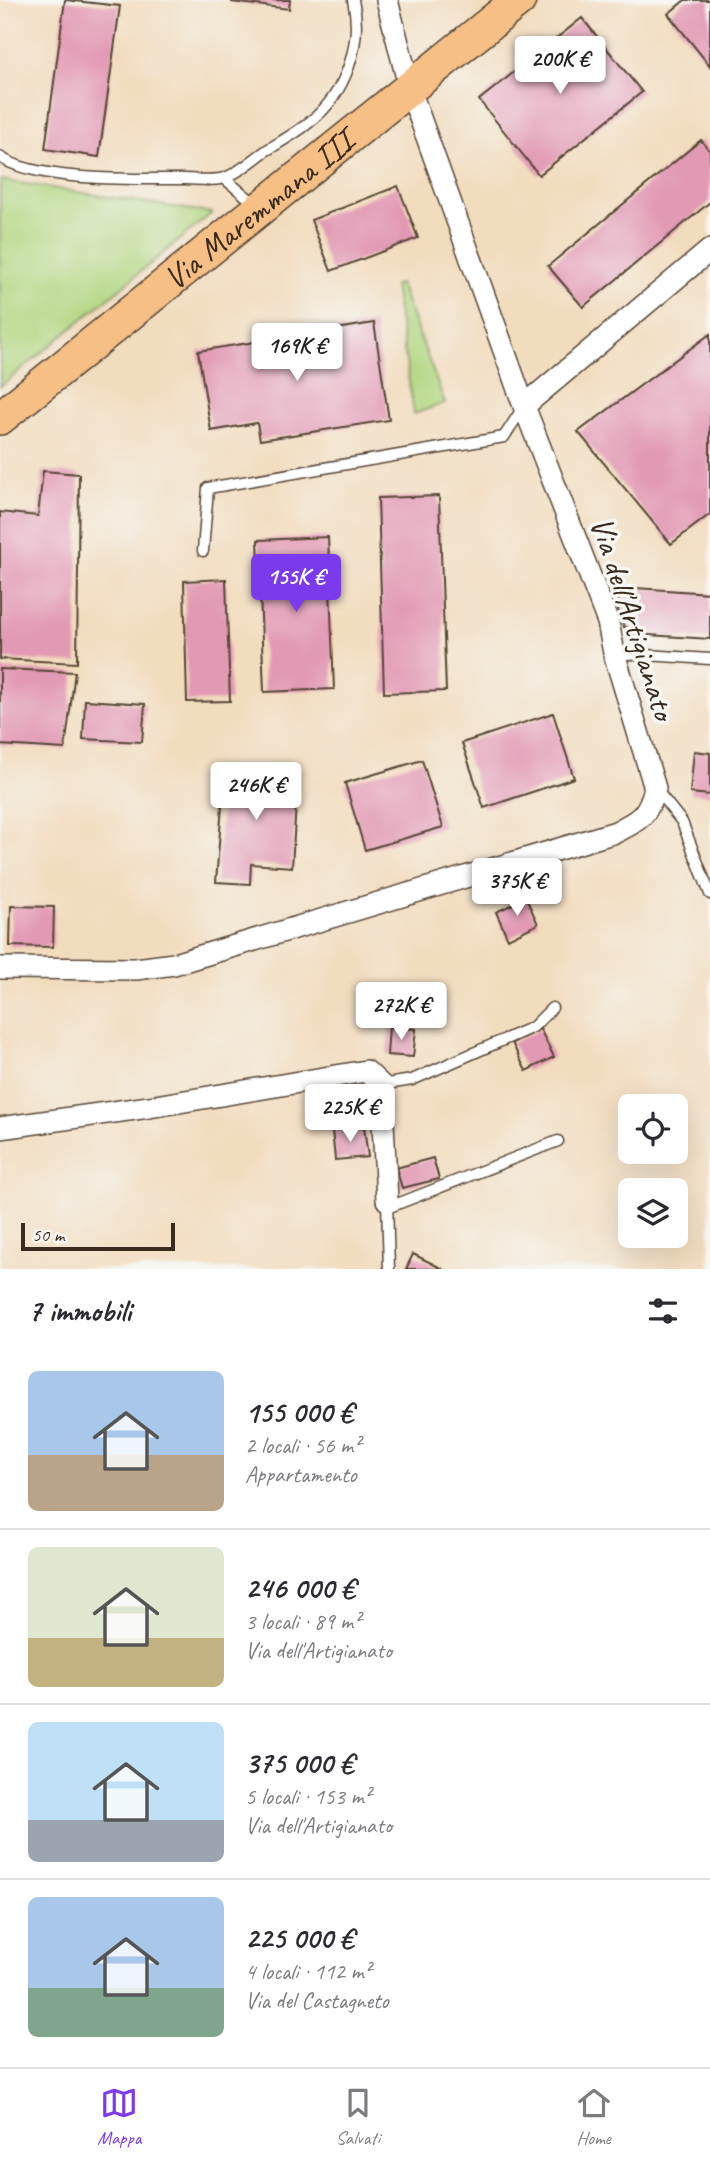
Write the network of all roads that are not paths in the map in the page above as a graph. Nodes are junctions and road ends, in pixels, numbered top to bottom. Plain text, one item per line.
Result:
1 (353, 0) edge
2 (387, 0) edge
3 (519, 0) edge
4 (410, 90) junction
5 (0, 157) edge
6 (225, 178) junction
7 (261, 209) junction
8 (710, 250) edge
9 (524, 406) junction
10 (0, 418) edge
11 (203, 551) dead end
12 (614, 653) junction
13 (710, 659) edge
14 (655, 788) junction
15 (710, 893) edge
16 (0, 968) edge
17 (552, 1008) dead end
18 (381, 1085) junction
19 (0, 1128) edge
20 (558, 1142) dead end
21 (387, 1204) junction
22 (389, 1269) edge

1 - 6 lane
2 - 4 street, Via dell'Artigianato
3 - 4 main road, Via Maremmana III
4 - 7 main road, Via Maremmana III
4 - 9 street, Via dell'Artigianato
5 - 6 lane
6 - 7 lane
7 - 10 main road, Via Maremmana III
8 - 9 street
9 - 11 lane
9 - 12 street, Via dell'Artigianato
12 - 13 lane
12 - 14 street, Via dell'Artigianato
14 - 15 lane
14 - 16 street
17 - 18 lane
18 - 19 street
18 - 21 street
20 - 21 lane
21 - 22 lane

